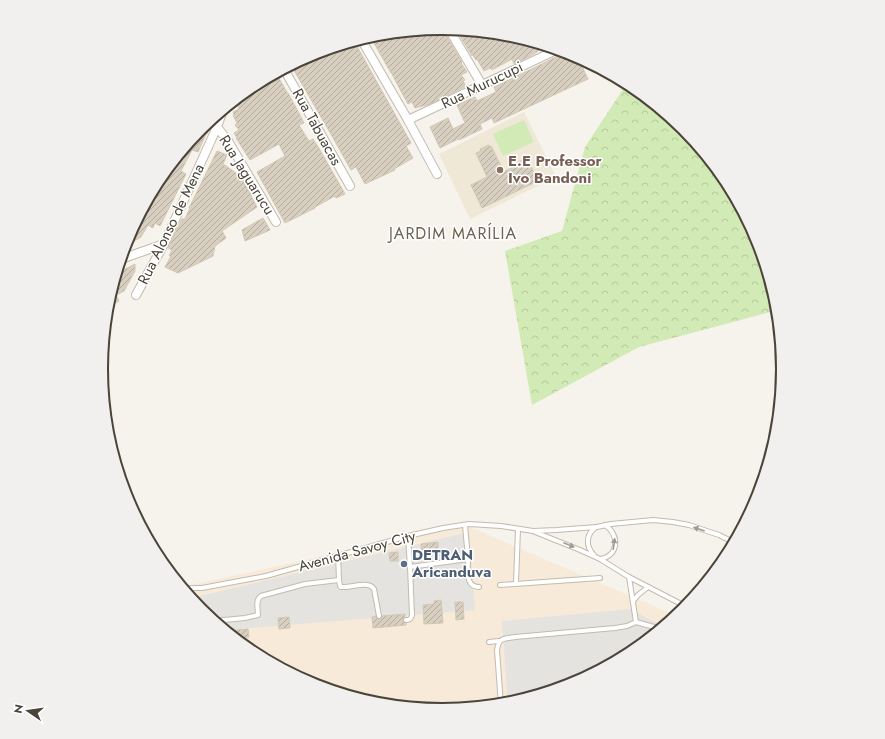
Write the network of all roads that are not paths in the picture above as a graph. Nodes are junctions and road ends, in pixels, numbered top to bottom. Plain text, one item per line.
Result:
1 (453, 35) edge
2 (364, 44) edge
3 (546, 52) edge
4 (287, 74) edge
5 (482, 85) junction
6 (408, 120) junction
7 (219, 121) edge
8 (217, 127) junction
9 (437, 174) dead end
10 (350, 186) dead end
11 (276, 222) dead end
12 (164, 244) junction
13 (128, 257) edge
14 (136, 295) dead end
15 (465, 525) junction
16 (605, 526) junction
17 (597, 527) junction
18 (518, 529) junction
19 (533, 531) junction
20 (408, 536) junction
21 (730, 540) edge
22 (338, 556) junction
23 (598, 558) junction
24 (468, 559) junction
25 (410, 567) junction
26 (629, 577) junction
27 (600, 578) dead end
28 (339, 580) junction
29 (516, 583) junction
30 (500, 585) dead end
31 (479, 586) dead end
32 (648, 587) junction
33 (189, 588) edge
34 (633, 602) junction
35 (681, 604) edge
36 (379, 616) dead end
37 (221, 620) edge
38 (406, 620) dead end
39 (636, 622) junction
40 (655, 628) edge
41 (499, 641) junction
42 (489, 642) dead end
43 (501, 699) edge

1 - 5 street
2 - 6 street
3 - 5 street, Rua Murucupi
4 - 10 street, Rua Tabuacas
5 - 6 street, Rua Murucupi
6 - 9 street
7 - 8 street, Rua Alonso de Mena
8 - 11 street, Rua Jaguarucu
8 - 12 street, Rua Alonso de Mena
12 - 13 street
12 - 14 street, Rua Alonso de Mena
15 - 18 lane, Avenida Savoy City
15 - 20 lane, Avenida Savoy City
15 - 24 lane
16 - 17 lane
21 -> 16 lane
23 -> 16 lane
17 - 19 lane
17 - 23 lane
18 - 19 lane, Avenida Savoy City
18 - 29 lane
19 -> 23 lane
20 - 22 lane, Avenida Savoy City
20 - 25 lane
22 - 28 lane
22 - 33 lane, Avenida Savoy City
23 - 26 lane
24 - 25 lane
24 - 31 lane
25 - 38 lane
26 - 32 lane
26 - 34 lane
27 - 29 lane
28 - 36 lane
28 - 37 lane
29 - 30 lane
32 - 34 lane
32 - 35 lane
34 - 39 lane
39 - 40 lane
39 - 41 lane
41 - 42 lane
41 - 43 lane

